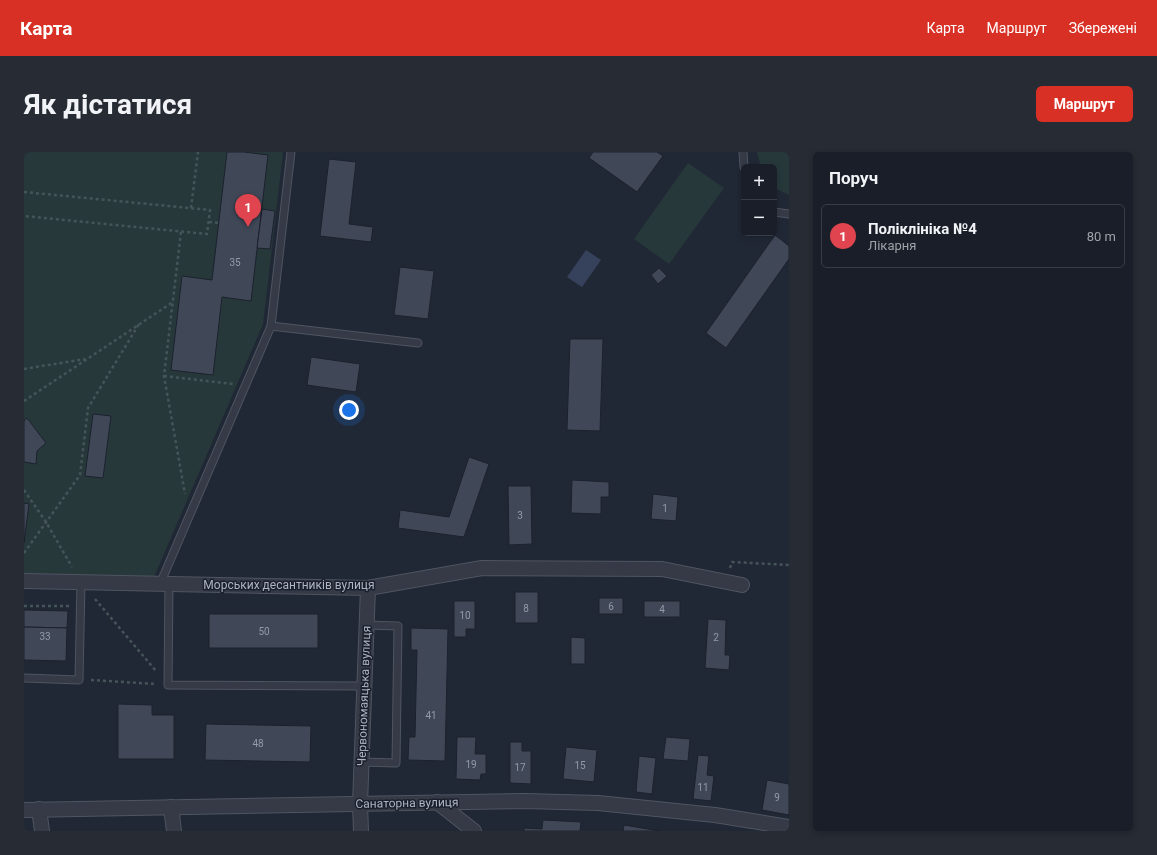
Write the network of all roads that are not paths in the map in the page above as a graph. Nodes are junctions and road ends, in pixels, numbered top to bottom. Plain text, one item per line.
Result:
1 (291, 152) edge
2 (743, 152) edge
3 (744, 164) edge
4 (777, 212) edge
5 (789, 214) edge
6 (271, 326) junction
7 (418, 343) dead end
8 (24, 581) edge
9 (81, 582) junction
10 (164, 584) junction
11 (742, 585) dead end
12 (368, 588) junction
13 (366, 625) junction
14 (24, 678) edge
15 (364, 686) junction
16 (361, 762) junction
17 (437, 802) junction
18 (360, 804) junction
19 (171, 807) junction
20 (40, 809) junction
21 (24, 810) edge
22 (789, 827) edge
23 (42, 831) edge
24 (174, 831) edge
25 (361, 831) edge
26 (474, 831) edge

1 - 6 lane
2 - 3 lane
4 - 5 lane
6 - 7 lane
6 - 10 lane
8 - 9 street, Морських десантників вулиця
9 - 10 street, Морських десантників вулиця
9 - 14 lane
10 - 12 street, Морських десантників вулиця
10 - 15 lane
11 - 12 street, Морських десантників вулиця
12 - 13 street, Червономаяцька вулиця
13 - 15 street, Червономаяцька вулиця
13 - 16 lane
15 - 16 street, Червономаяцька вулиця
16 - 18 street, Червономаяцька вулиця
17 - 18 street, Санаторна вулиця
17 - 22 street, Санаторна вулиця
17 - 26 street
18 - 19 street, Санаторна вулиця
18 - 25 street, Червономаяцька вулиця
19 - 20 street, Санаторна вулиця
19 - 24 street
20 - 21 street, Санаторна вулиця
20 - 23 street

